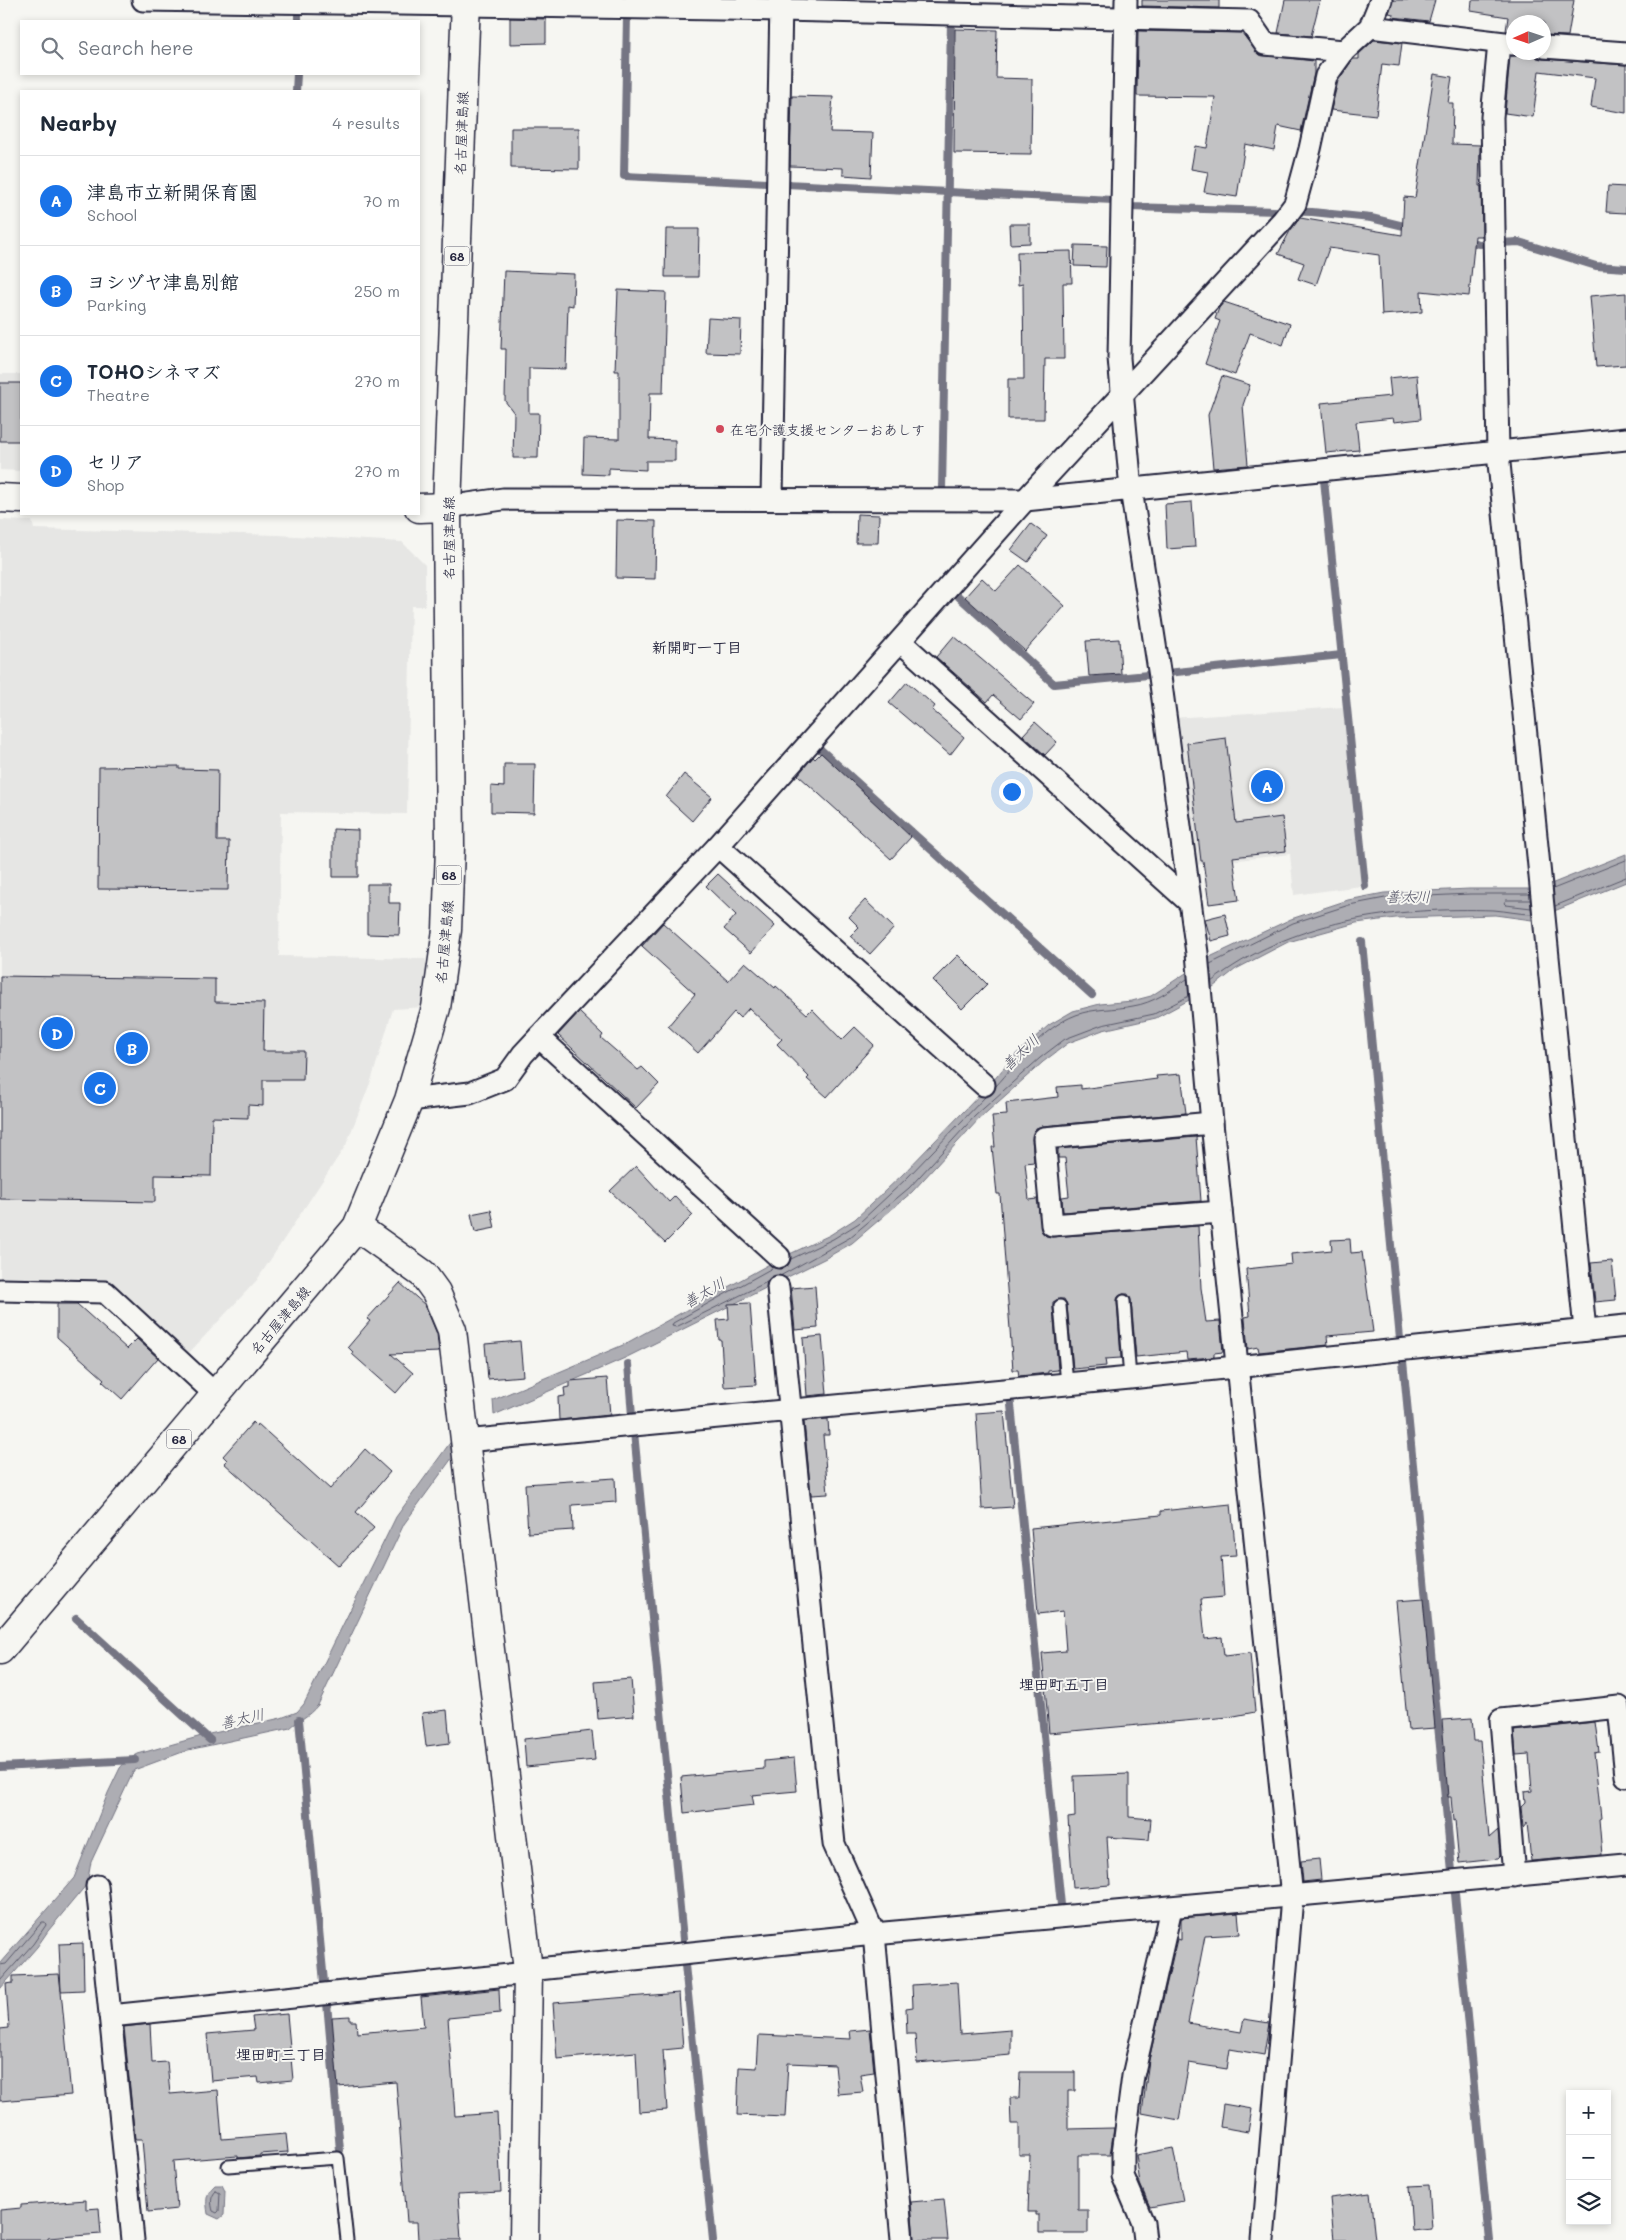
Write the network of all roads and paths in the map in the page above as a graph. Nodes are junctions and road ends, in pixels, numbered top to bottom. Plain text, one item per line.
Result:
1 (143, 0) edge
2 (1381, 0) edge
3 (466, 3) edge
4 (781, 5) edge
5 (1126, 9) edge
6 (1370, 27) junction
7 (1506, 44) edge
8 (1551, 48) edge
9 (1344, 51) junction
10 (1626, 53) edge
11 (1122, 395) junction
12 (1626, 439) edge
13 (1498, 453) junction
14 (1131, 489) junction
15 (0, 498) edge
16 (772, 498) junction
17 (20, 499) edge
18 (1026, 500) junction
19 (420, 508) edge
20 (447, 508) junction
21 (901, 642) junction
22 (718, 846) junction
23 (1190, 902) junction
24 (539, 1037) junction
25 (984, 1084) dead end
26 (409, 1100) junction
27 (1212, 1122) junction
28 (1221, 1212) junction
29 (357, 1227) junction
30 (779, 1257) dead end
31 (778, 1287) dead end
32 (0, 1290) edge
33 (1124, 1301) dead end
34 (1060, 1306) dead end
35 (1626, 1326) edge
36 (1585, 1330) junction
37 (1237, 1366) junction
38 (1130, 1378) junction
39 (1067, 1384) junction
40 (216, 1395) junction
41 (792, 1409) junction
42 (466, 1441) junction
43 (0, 1650) edge
44 (1626, 1776) edge
45 (1626, 1866) edge
46 (1514, 1876) junction
47 (97, 1886) dead end
48 (1292, 1897) junction
49 (1171, 1908) junction
50 (874, 1934) junction
51 (528, 1972) junction
52 (110, 2016) junction
53 (228, 2166) dead end
54 (132, 2240) edge
55 (347, 2240) edge
56 (524, 2240) edge
57 (902, 2240) edge
58 (1145, 2240) edge
59 (1263, 2240) edge

1 - 3 street
2 - 6 street
3 - 4 street
3 - 20 main road, 名古屋津島線 / 68
4 - 5 street
4 - 16 street
5 - 9 street
5 - 11 street
6 - 7 street
6 - 9 street
7 - 13 street
8 - 10 street
9 - 11 street
11 - 14 street
11 - 18 street
12 - 13 street
13 - 14 street
13 - 36 street
14 - 18 street
14 - 23 street
15 - 17 main road
16 - 18 street
16 - 20 street
18 - 21 street
19 - 20 main road
20 - 26 main road, 名古屋津島線 / 68
21 - 22 street
21 - 23 street
22 - 24 street
22 - 25 street
23 - 27 street
24 - 26 street
24 - 30 street
26 - 29 main road, 名古屋津島線 / 68
27 - 28 street
27 - 28 street
28 - 37 street
29 - 40 main road, 名古屋津島線 / 68
29 - 42 main road
31 - 41 street
32 - 40 street
33 - 38 lane
34 - 39 lane
35 - 36 street
36 - 37 street
37 - 38 street
37 - 48 street
38 - 39 street
39 - 41 street
40 - 43 main road, 名古屋津島線 / 68
41 - 42 street
41 - 50 street
42 - 51 main road
44 - 46 street
45 - 46 street
46 - 48 street
47 - 52 street
48 - 49 street
48 - 59 street
49 - 50 street
49 - 58 street
50 - 51 street
50 - 57 street
51 - 52 street
51 - 56 main road
52 - 54 street
53 - 55 lane

